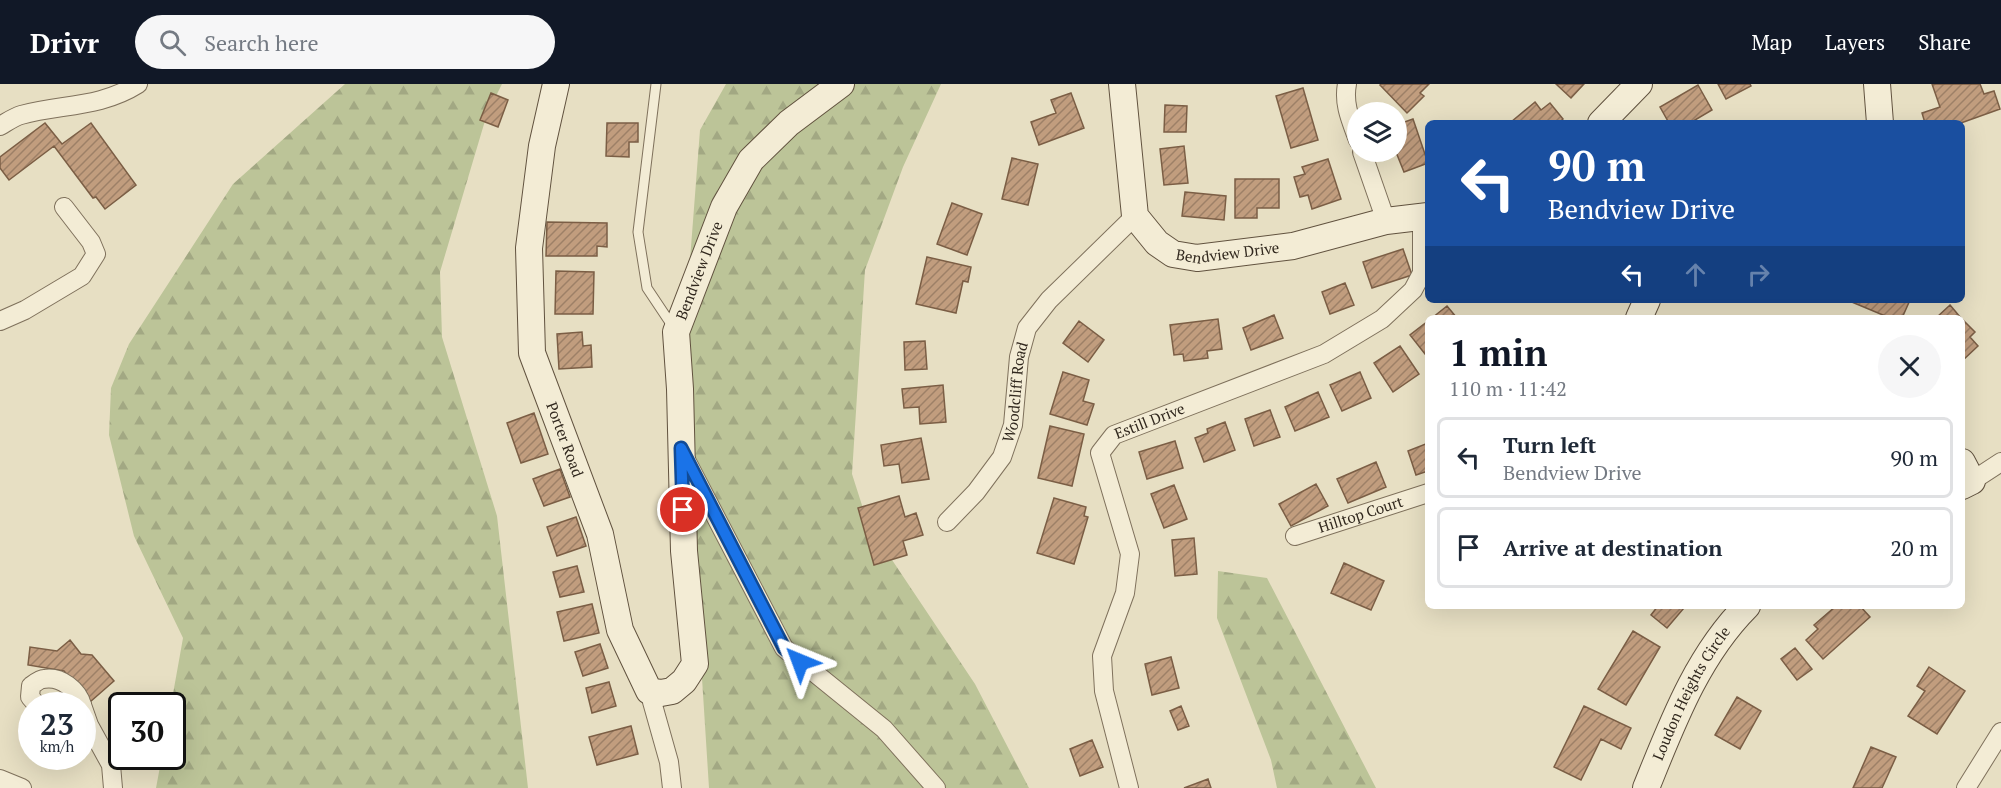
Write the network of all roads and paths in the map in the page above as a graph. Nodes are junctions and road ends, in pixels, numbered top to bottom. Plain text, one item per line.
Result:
1 (138, 84) edge
2 (556, 84) edge
3 (656, 84) edge
4 (841, 84) edge
5 (1122, 84) edge
6 (1347, 84) edge
7 (1639, 84) edge
8 (1877, 84) edge
9 (1347, 110) edge
10 (1604, 120) edge
11 (1880, 120) edge
12 (0, 126) edge
13 (1365, 162) edge
14 (64, 207) dead end
15 (1135, 216) junction
16 (1425, 217) edge
17 (1386, 221) junction
18 (0, 321) edge
19 (676, 332) junction
20 (681, 448) junction
21 (2001, 462) edge
22 (1966, 477) edge
23 (1425, 493) edge
24 (947, 522) dead end
25 (1294, 536) dead end
26 (1744, 609) edge
27 (649, 691) junction
28 (30, 692) edge
29 (76, 692) edge
30 (2001, 732) edge
31 (96, 740) edge
32 (0, 779) edge
33 (22, 788) edge
34 (113, 788) edge
35 (672, 788) edge
36 (936, 788) edge
37 (1129, 788) edge
38 (1646, 788) edge
39 (1966, 788) edge

1 - 12 street
2 - 27 street, Porter Road
3 - 19 lane
4 - 19 street, Bendview Drive
5 - 15 street
6 - 9 street
7 - 10 street
8 - 11 street
13 - 17 street
14 - 18 street
15 - 17 street, Bendview Drive
15 - 24 street, Woodcliff Road
16 - 17 street, Bendview Drive
16 - 37 street, Estill Drive
19 - 20 street, Bendview Drive
20 - 27 street, Bendview Drive
20 - 36 street
21 - 22 street
23 - 25 street, Hilltop Court
26 - 38 street, Loudon Heights Circle
27 - 35 street, Porter Road
28 - 29 street
30 - 39 street
31 - 34 street
32 - 33 street

